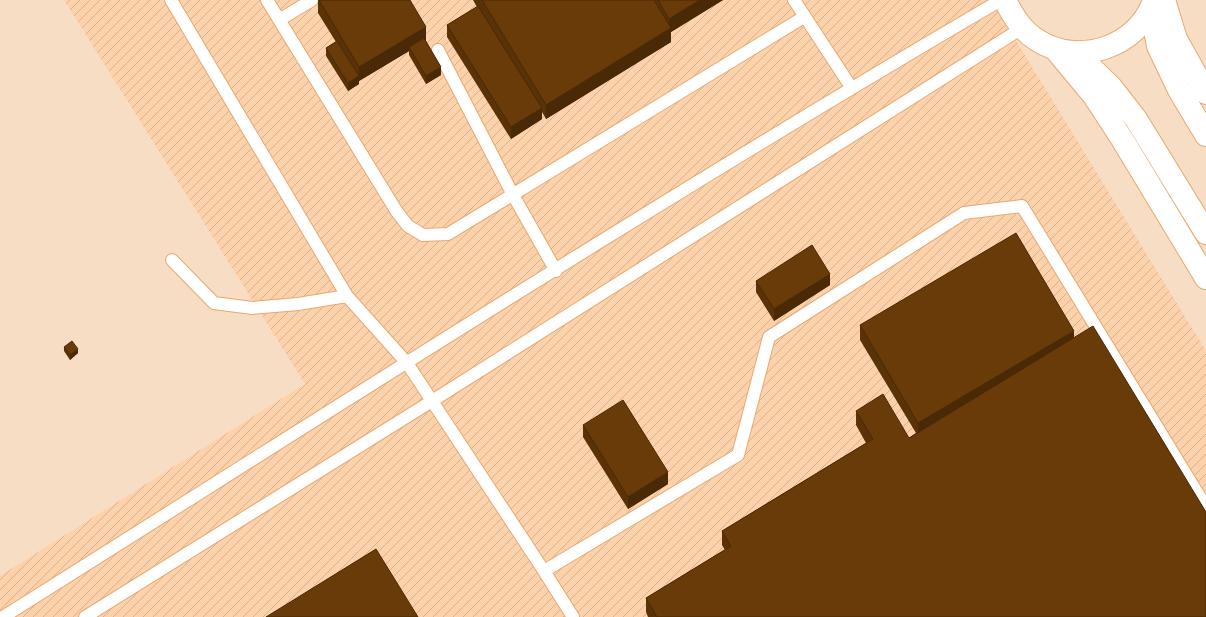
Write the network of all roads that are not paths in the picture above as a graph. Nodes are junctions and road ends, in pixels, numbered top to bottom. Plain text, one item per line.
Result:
1 (171, 0) edge
2 (267, 0) edge
3 (312, 0) edge
4 (794, 0) edge
5 (1001, 0) edge
6 (1005, 0) edge
7 (1156, 3) edge
8 (804, 17) junction
9 (279, 20) junction
10 (1022, 28) junction
11 (1055, 49) junction
12 (438, 50) dead end
13 (1076, 53) junction
14 (851, 87) junction
15 (1206, 93) edge
16 (1206, 135) edge
17 (513, 194) junction
18 (1206, 233) edge
19 (172, 260) dead end
20 (556, 271) junction
21 (1206, 278) edge
22 (348, 296) junction
23 (407, 363) junction
24 (432, 401) junction
25 (1206, 507) edge
26 (544, 571) junction
27 (3, 617) edge
28 (85, 617) edge
29 (573, 617) edge

1 - 22 lane
2 - 9 lane
3 - 9 lane
4 - 8 lane
5 - 14 lane
6 - 10 street
7 - 13 street
7 - 15 street
7 - 16 street
8 - 14 lane
8 - 17 lane
9 - 17 lane
10 - 11 street
10 - 24 lane
11 - 13 street
11 - 21 street
12 - 17 lane
13 - 18 street
14 - 20 lane
17 - 20 lane
19 - 22 lane
20 - 23 lane
22 - 23 lane
23 - 24 lane
23 - 27 lane
24 - 26 lane
24 - 28 lane
25 - 26 lane
26 - 29 lane

